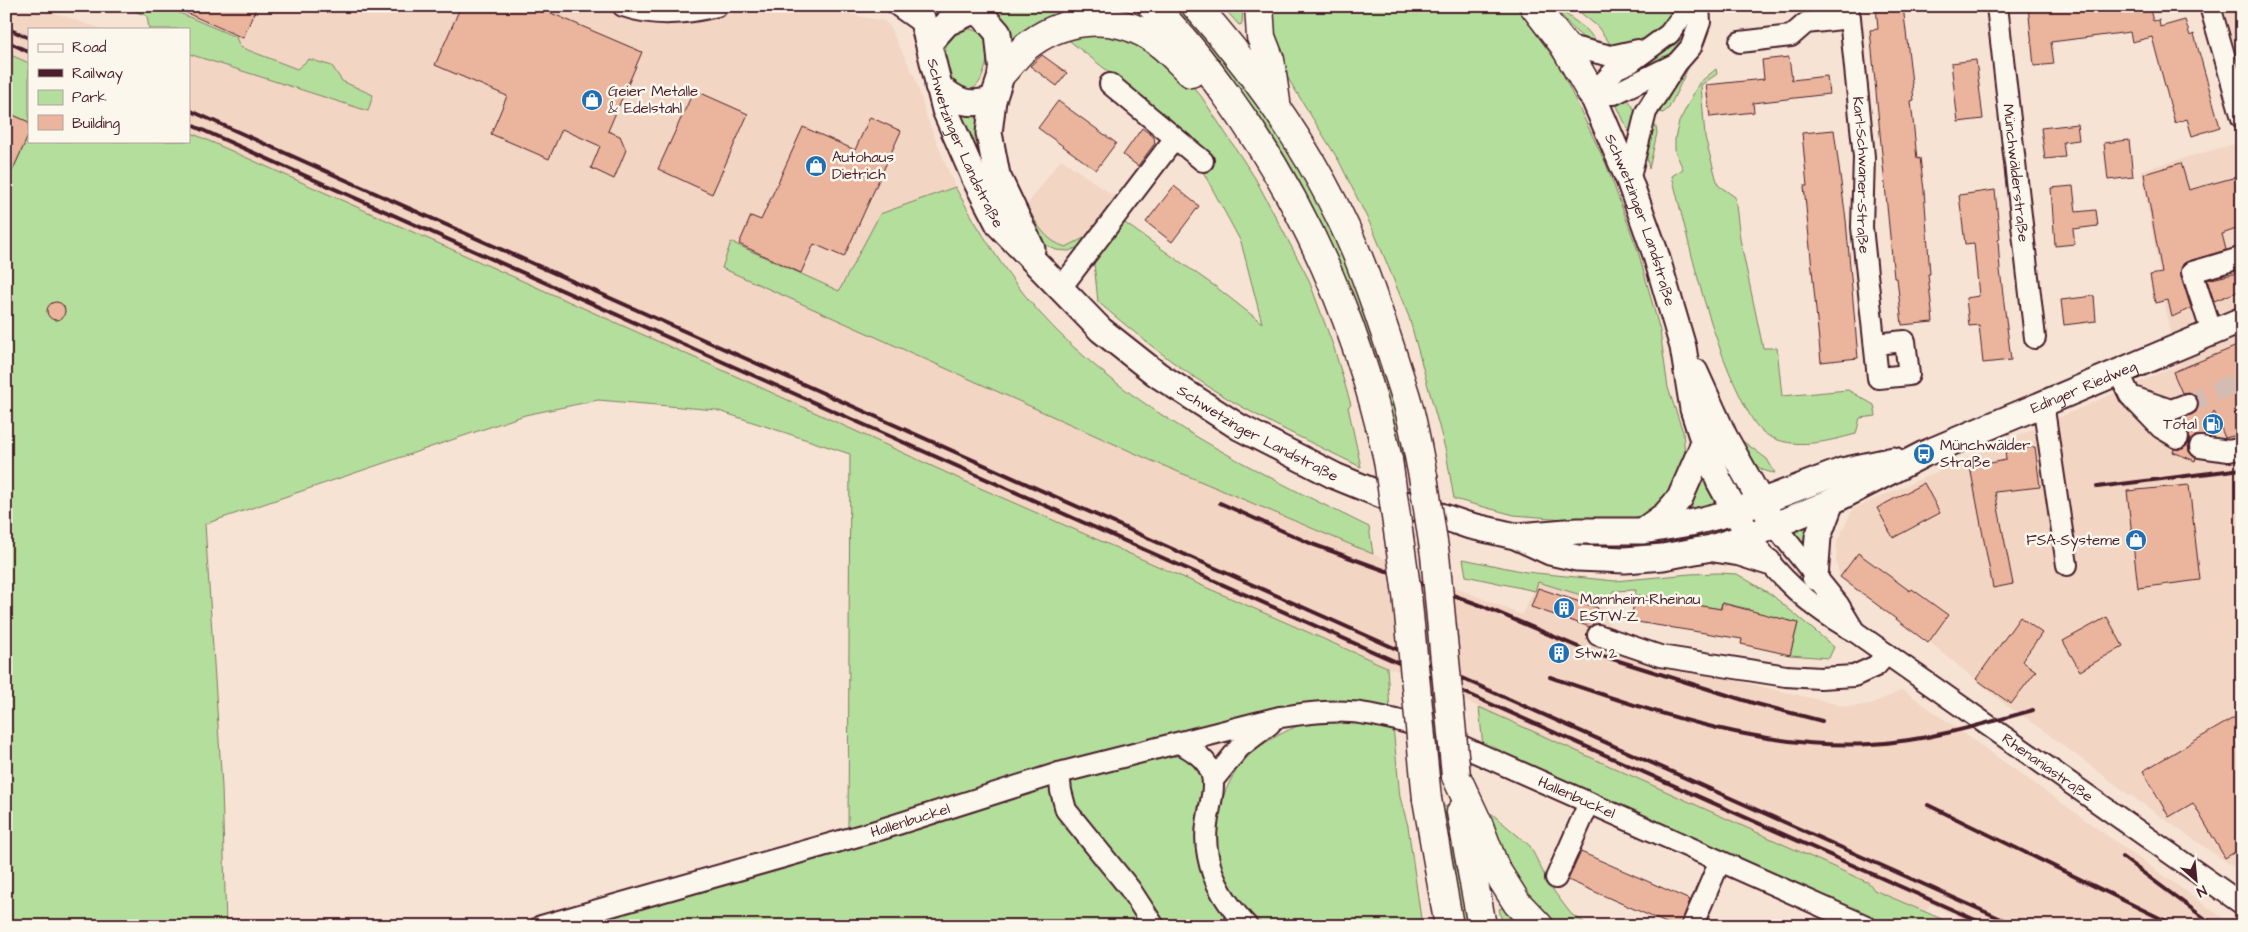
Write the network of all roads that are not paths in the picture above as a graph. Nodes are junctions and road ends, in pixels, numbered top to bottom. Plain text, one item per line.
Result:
1 (623, 6) edge
2 (717, 6) edge
3 (898, 6) edge
4 (1152, 6) edge
5 (1196, 6) edge
6 (1259, 6) edge
7 (1534, 6) edge
8 (1690, 6) edge
9 (1699, 6) edge
10 (1997, 6) edge
11 (2210, 6) edge
12 (970, 8) edge
13 (1849, 12) edge
14 (924, 25) edge
15 (1740, 42) dead end
16 (1564, 45) junction
17 (1650, 48) junction
18 (1677, 63) junction
19 (1002, 73) junction
20 (1110, 84) dead end
21 (938, 86) junction
22 (1592, 94) junction
23 (993, 100) junction
24 (1277, 108) junction
25 (2242, 118) edge
26 (1250, 127) junction
27 (1175, 138) junction
28 (1203, 161) dead end
29 (1629, 180) junction
30 (2240, 258) dead end
31 (1039, 265) junction
32 (1060, 289) junction
33 (2242, 320) edge
34 (2212, 333) junction
35 (2035, 338) dead end
36 (1875, 344) dead end
37 (1683, 347) junction
38 (2118, 371) junction
39 (2130, 396) junction
40 (2043, 403) junction
41 (2187, 404) tunnel mouth
42 (2178, 438) dead end
43 (1704, 443) junction
44 (2200, 447) dead end
45 (2242, 448) edge
46 (1924, 454) junction
47 (1760, 502) junction
48 (1831, 502) junction
49 (1734, 512) junction
50 (1775, 526) junction
51 (1643, 530) junction
52 (1515, 536) junction
53 (1749, 536) junction
54 (1711, 548) junction
55 (1768, 562) junction
56 (2067, 565) dead end
57 (1815, 577) junction
58 (1854, 631) junction
59 (1598, 636) dead end
60 (1888, 654) junction
61 (1280, 717) junction
62 (1179, 743) junction
63 (1059, 774) junction
64 (1214, 779) junction
65 (1590, 803) junction
66 (1469, 817) junction
67 (1720, 861) junction
68 (1556, 878) dead end
69 (2242, 904) edge
70 (541, 926) edge
71 (1154, 926) edge
72 (1247, 926) edge
73 (1449, 926) edge
74 (1482, 926) edge
75 (1539, 926) edge
76 (1692, 926) edge
77 (1866, 926) edge

1 - 2 street
3 - 14 street
4 - 26 highway
5 - 24 highway
6 - 24 highway
7 - 16 highway
8 - 17 street
9 - 18 street
10 - 35 street, Münchwälderstraße
11 - 25 street
12 - 14 main road
12 - 19 main road
13 - 15 street
13 - 36 street, Karl-Schwaner-Straße
14 - 21 main road, Schwetzinger Landstraße
16 - 17 street
16 - 22 highway
17 - 22 street
18 - 22 street
18 - 29 street
19 - 23 main road, Schwetzinger Landstraße
19 - 26 highway
20 - 27 street
21 - 23 main road
21 - 31 main road, Schwetzinger Landstraße
22 - 29 main road, Schwetzinger Landstraße
23 - 31 main road, Schwetzinger Landstraße
24 - 66 highway, bridge
26 - 73 highway, bridge
27 - 28 street
27 - 32 street
29 - 37 main road, Schwetzinger Landstraße
30 - 34 street
31 - 32 main road, Schwetzinger Landstraße
32 - 52 main road, Schwetzinger Landstraße
33 - 34 main road, Edinger Riedweg
34 - 38 main road, Edinger Riedweg
37 - 43 main road, Schwetzinger Landstraße
37 - 47 main road, Schwetzinger Landstraße
38 - 39 street
38 - 40 main road, Edinger Riedweg
39 - 41 street
39 - 42 street
40 - 46 main road, Edinger Riedweg
40 - 56 street
43 - 49 main road, Schwetzinger Landstraße
43 - 51 main road
44 - 45 street
46 - 47 main road, Edinger Riedweg
46 - 48 main road, Edinger Riedweg
47 - 49 main road, Schwetzinger Landstraße
47 - 50 main road, Schwetzinger Landstraße
48 - 50 main road, Edinger Riedweg
48 - 57 main road
49 - 51 main road, Schwetzinger Landstraße
49 - 53 main road, Rhenaniastraße
50 - 53 main road, Edinger Riedweg
50 - 57 street, Rhenaniastraße
51 - 52 main road, Schwetzinger Landstraße
52 - 54 main road, Schwetzinger Landstraße
53 - 54 main road, Edinger Riedweg
53 - 55 street, Rhenaniastraße
54 - 55 main road
55 - 58 street, Rhenaniastraße
57 - 58 street, Rhenaniastraße
58 - 60 street, Rhenaniastraße
59 - 60 street
60 - 69 street, Rhenaniastraße
61 - 62 street, Hallenbuckel
61 - 64 street, Hallenbuckel
61 - 65 street, Hallenbuckel
62 - 63 street, Hallenbuckel
62 - 64 street
63 - 70 street, Hallenbuckel
63 - 71 street
64 - 72 street
65 - 67 street, Hallenbuckel
65 - 68 street
66 - 74 highway
66 - 75 highway
67 - 76 street
67 - 77 street, Hallenbuckel

